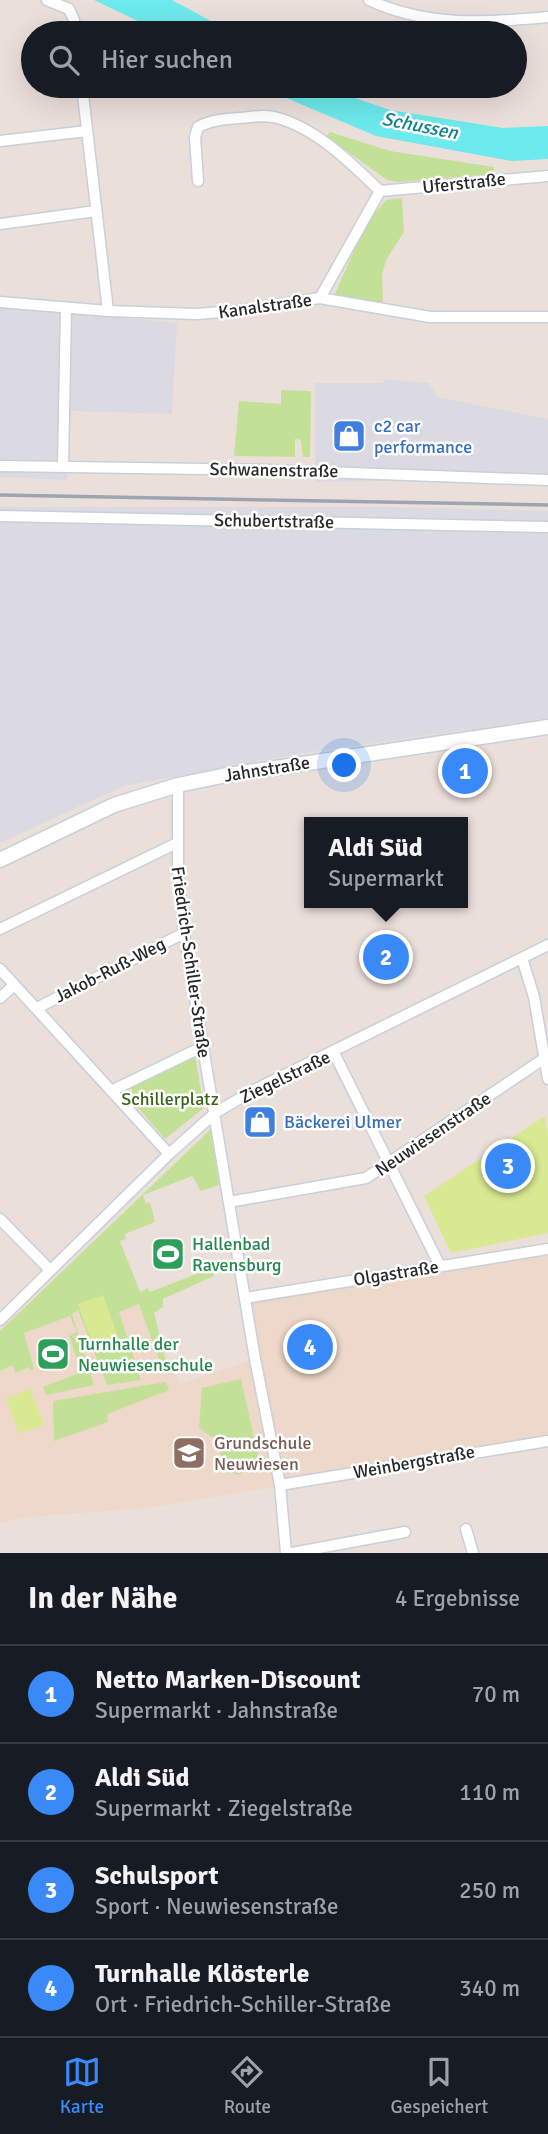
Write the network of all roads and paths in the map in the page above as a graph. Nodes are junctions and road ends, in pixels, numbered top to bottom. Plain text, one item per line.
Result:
1 (47, 0) edge
2 (369, 0) edge
3 (548, 17) edge
4 (74, 21) edge
5 (83, 98) edge
6 (87, 131) junction
7 (0, 141) edge
8 (548, 176) edge
9 (198, 181) dead end
10 (380, 191) junction
11 (96, 211) junction
12 (0, 224) edge
13 (320, 298) junction
14 (0, 302) edge
15 (66, 308) junction
16 (108, 311) junction
17 (548, 317) edge
18 (0, 466) edge
19 (63, 466) junction
20 (548, 480) edge
21 (0, 516) edge
22 (548, 527) edge
23 (548, 727) edge
24 (178, 785) junction
25 (177, 843) junction
26 (0, 860) edge
27 (0, 929) edge
28 (184, 933) junction
29 (548, 946) edge
30 (522, 958) junction
31 (0, 970) edge
32 (14, 985) junction
33 (0, 998) edge
34 (37, 1008) junction
35 (202, 1047) junction
36 (334, 1053) junction
37 (545, 1058) junction
38 (548, 1079) edge
39 (111, 1091) junction
40 (215, 1112) junction
41 (169, 1154) junction
42 (390, 1163) junction
43 (229, 1202) junction
44 (0, 1219) edge
45 (548, 1249) edge
46 (440, 1266) junction
47 (50, 1270) junction
48 (245, 1298) junction
49 (0, 1320) edge
50 (548, 1441) edge
51 (280, 1485) junction
52 (466, 1529) dead end
53 (405, 1532) dead end
54 (286, 1553) edge
55 (292, 1553) edge
56 (473, 1553) edge

1 - 4 street
2 - 3 street
5 - 6 street
6 - 7 street
6 - 11 street
8 - 10 street, Uferstraße
9 - 10 street
10 - 13 street
11 - 12 street
11 - 16 street
13 - 16 street, Kanalstraße
13 - 17 street, Kanalstraße
14 - 15 street, Kanalstraße
15 - 16 street, Kanalstraße
15 - 19 street
18 - 19 street, Schwanenstraße
19 - 20 street, Schwanenstraße
21 - 22 street, Schubertstraße
23 - 24 main road, Jahnstraße
24 - 25 street, Friedrich-Schiller-Straße
24 - 26 main road, Jahnstraße
25 - 27 street
25 - 28 street, Friedrich-Schiller-Straße
28 - 34 street, Jakob-Ruß-Weg
28 - 35 street, Friedrich-Schiller-Straße
29 - 30 street, Ziegelstraße
30 - 36 street, Ziegelstraße
30 - 37 street
31 - 32 street
32 - 33 street
32 - 34 street
34 - 39 street
35 - 39 street
35 - 40 street, Friedrich-Schiller-Straße
36 - 40 street, Ziegelstraße
36 - 42 street
37 - 38 street
37 - 42 street, Neuwiesenstraße
39 - 41 street
40 - 41 street, Ziegelstraße
40 - 43 street, Friedrich-Schiller-Straße
41 - 47 street, Ziegelstraße
42 - 43 street, Neuwiesenstraße
42 - 46 street
43 - 48 street, Friedrich-Schiller-Straße
44 - 47 street
45 - 46 street, Olgastraße
46 - 48 street, Olgastraße
47 - 49 street, Ziegelstraße
48 - 51 street, Friedrich-Schiller-Straße
50 - 51 street, Weinbergstraße
51 - 54 street, Friedrich-Schiller-Straße
52 - 56 street
53 - 55 street

